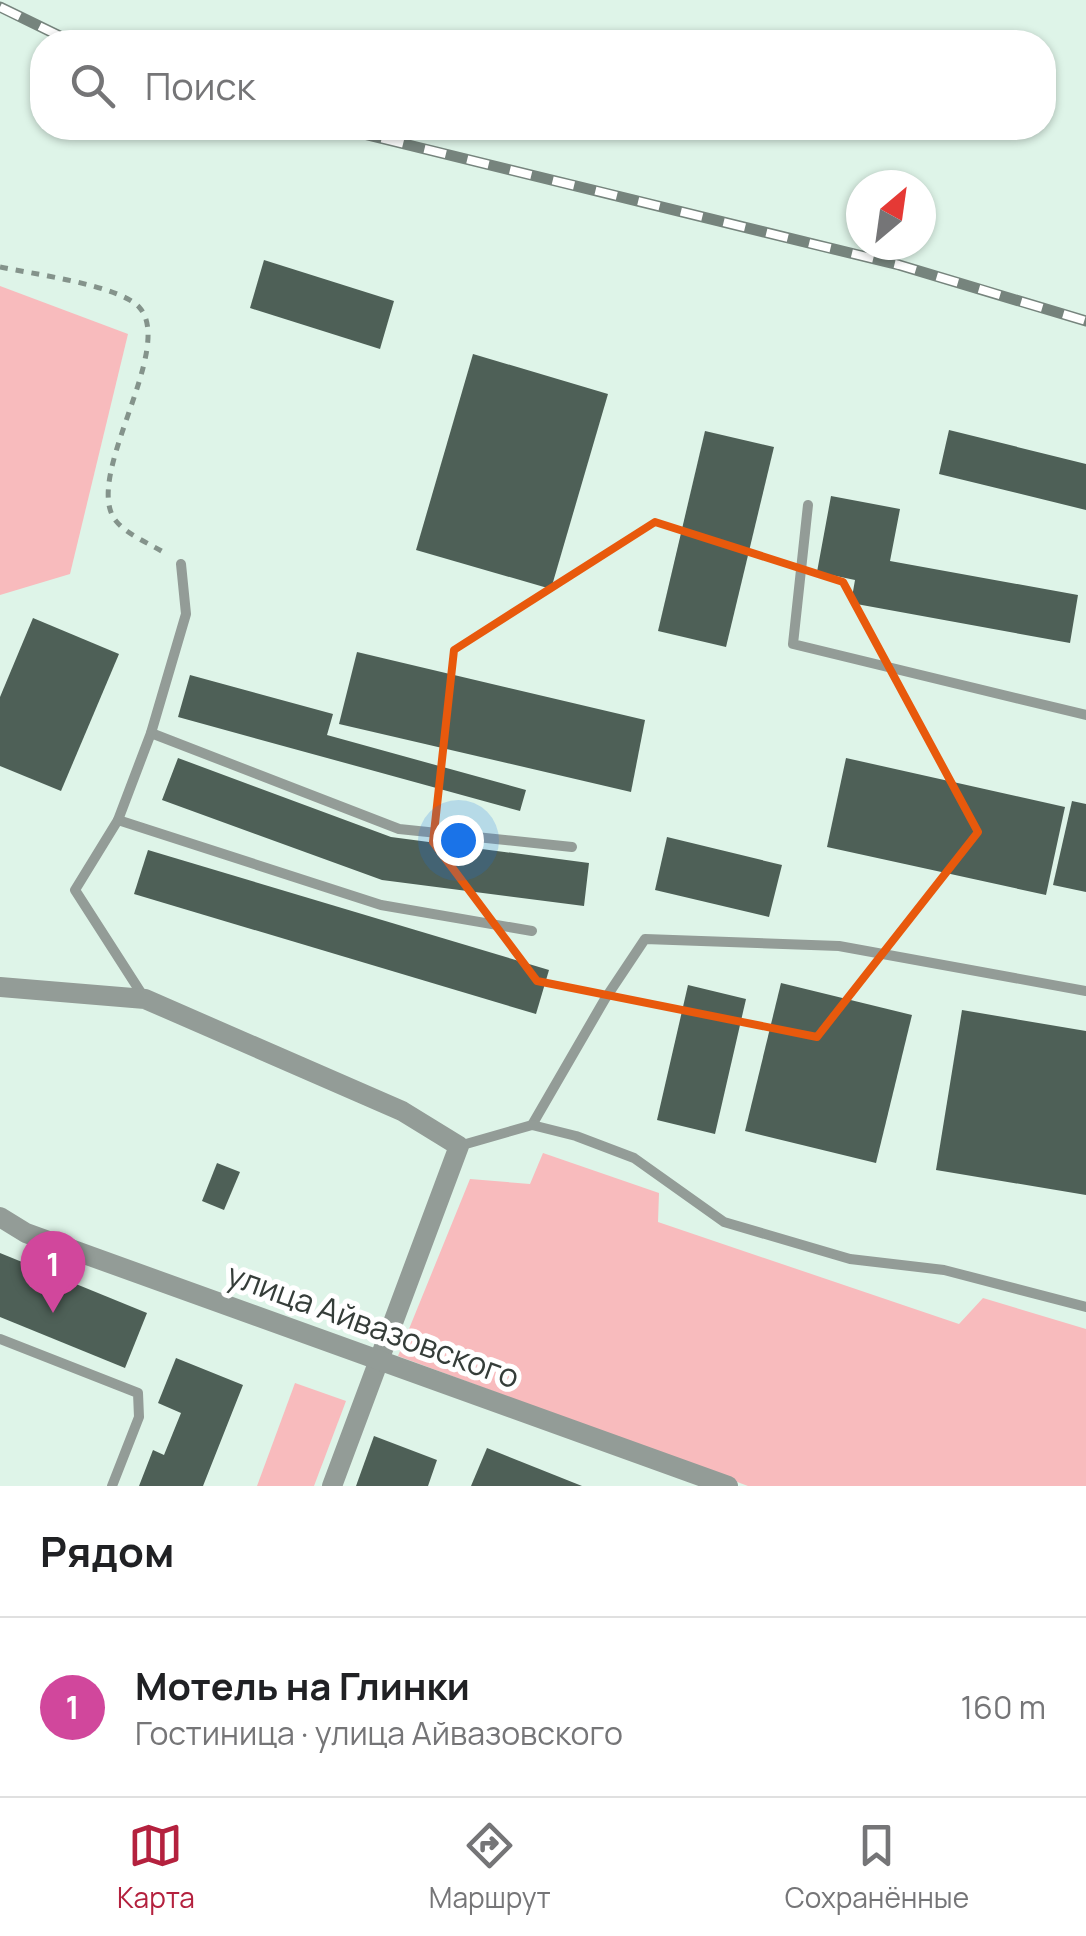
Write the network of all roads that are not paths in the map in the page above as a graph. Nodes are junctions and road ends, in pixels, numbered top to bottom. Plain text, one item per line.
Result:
1 (808, 504) dead end
2 (181, 564) road end
3 (1086, 715) edge
4 (151, 732) junction
5 (118, 820) junction
6 (572, 847) dead end
7 (532, 931) dead end
8 (0, 987) edge
9 (1086, 991) edge
10 (146, 999) junction
11 (532, 1125) junction
12 (460, 1146) junction
13 (0, 1217) edge
14 (1086, 1307) edge
15 (0, 1339) edge
16 (378, 1359) junction
17 (112, 1486) edge
18 (332, 1486) edge
19 (728, 1486) edge

1 - 3 lane
2 - 4 lane
4 - 5 lane
4 - 6 lane
5 - 7 lane
5 - 10 lane
8 - 10 street
9 - 11 lane
10 - 12 street
11 - 12 lane
11 - 14 lane
12 - 16 street
13 - 16 street, улица Айвазовского
15 - 17 lane
16 - 18 street
16 - 19 street, улица Айвазовского

